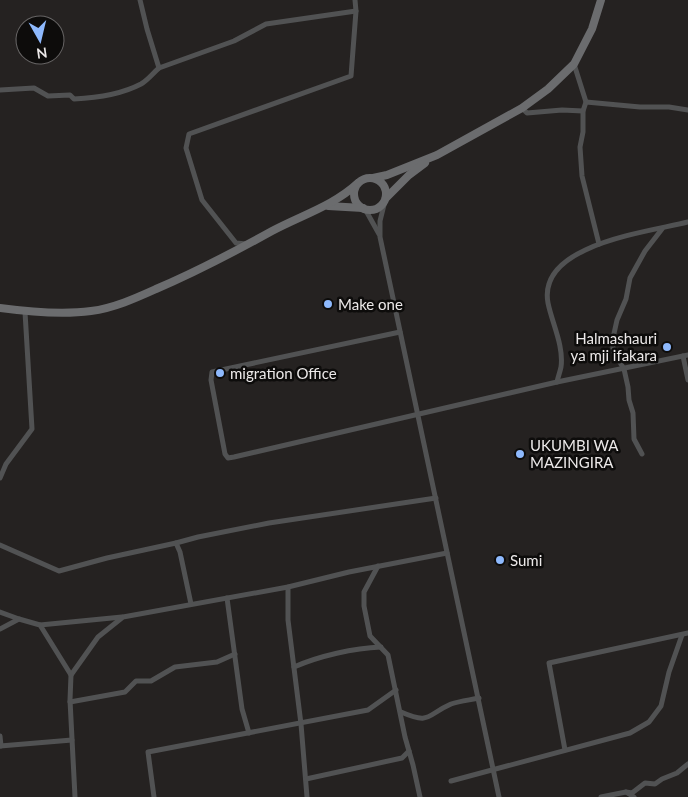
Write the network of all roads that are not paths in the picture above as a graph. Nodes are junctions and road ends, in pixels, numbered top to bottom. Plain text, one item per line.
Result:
1 (140, 0) edge
2 (356, 0) edge
3 (601, 0) edge
4 (356, 11) junction
5 (574, 64) junction
6 (159, 68) junction
7 (0, 90) edge
8 (586, 102) junction
9 (522, 108) junction
10 (688, 110) edge
11 (583, 111) junction
12 (437, 155) junction
13 (373, 178) junction
14 (358, 183) junction
15 (385, 199) junction
16 (326, 206) junction
17 (364, 209) junction
18 (688, 222) edge
19 (662, 229) junction
20 (380, 237) junction
21 (250, 244) junction
22 (599, 244) junction
23 (0, 308) edge
24 (25, 312) junction
25 (400, 332) junction
26 (686, 356) edge
27 (624, 369) junction
28 (688, 380) edge
29 (557, 382) junction
30 (419, 415) junction
31 (642, 454) dead end
32 (0, 478) edge
33 (436, 498) junction
34 (176, 544) junction
35 (0, 545) edge
36 (447, 553) junction
37 (378, 566) junction
38 (288, 587) junction
39 (227, 598) junction
40 (191, 604) junction
41 (0, 612) edge
42 (123, 617) junction
43 (19, 619) junction
44 (40, 625) junction
45 (0, 628) edge
46 (685, 634) edge
47 (372, 638) junction
48 (381, 647) junction
49 (368, 648) junction
50 (235, 654) junction
51 (294, 667) junction
52 (71, 675) junction
53 (396, 690) junction
54 (479, 698) junction
55 (70, 702) junction
56 (400, 712) junction
57 (301, 724) junction
58 (249, 733) junction
59 (0, 736) edge
60 (72, 740) junction
61 (1, 746) edge
62 (565, 750) junction
63 (409, 751) junction
64 (688, 764) edge
65 (494, 768) junction
66 (306, 780) junction
67 (451, 781) dead end
68 (626, 792) junction
69 (75, 797) edge
70 (154, 797) edge
71 (307, 797) edge
72 (420, 797) edge
73 (500, 797) edge
74 (601, 797) edge
75 (634, 797) edge

1 - 6 street
2 - 4 street
3 - 5 main road
4 - 6 street
4 - 21 street
5 - 8 street
5 - 9 main road
6 - 7 street
8 - 10 street
8 - 11 street
9 - 11 street
9 - 12 main road
11 - 22 street
12 - 13 main road
12 - 15 main road
13 - 14 main road
13 - 15 main road
14 - 16 main road
14 - 17 main road
15 - 17 main road
15 - 20 street
16 - 17 main road
16 - 21 main road
17 - 20 street
18 - 19 street
19 - 22 street
19 - 27 street
20 - 25 street
21 - 24 main road
22 - 29 street
23 - 24 main road
24 - 32 street
25 - 30 street
25 - 30 street
26 - 27 street
26 - 28 street
27 - 29 street
27 - 31 street
29 - 30 street
30 - 33 street
33 - 34 street
33 - 36 street
34 - 35 street
34 - 40 street
36 - 37 street
36 - 54 street
37 - 38 street
37 - 47 street
38 - 39 street
38 - 51 street
39 - 40 street
39 - 50 street
40 - 42 street
41 - 43 street
42 - 44 street
42 - 52 street
43 - 44 street
43 - 45 street
44 - 52 street
46 - 62 street
46 - 62 street
47 - 48 street
47 - 49 street
48 - 49 street
48 - 53 street
49 - 51 street
50 - 55 street
50 - 58 street
51 - 57 street
52 - 55 street
53 - 56 street
53 - 57 street
54 - 56 street
54 - 65 street
55 - 60 street
56 - 63 street
57 - 58 street
57 - 66 street
58 - 70 street
59 - 61 street
60 - 61 street
60 - 69 street
62 - 65 street
63 - 66 street
63 - 72 street
64 - 68 street
65 - 67 street
65 - 73 street
66 - 71 street
68 - 74 street
68 - 75 street

